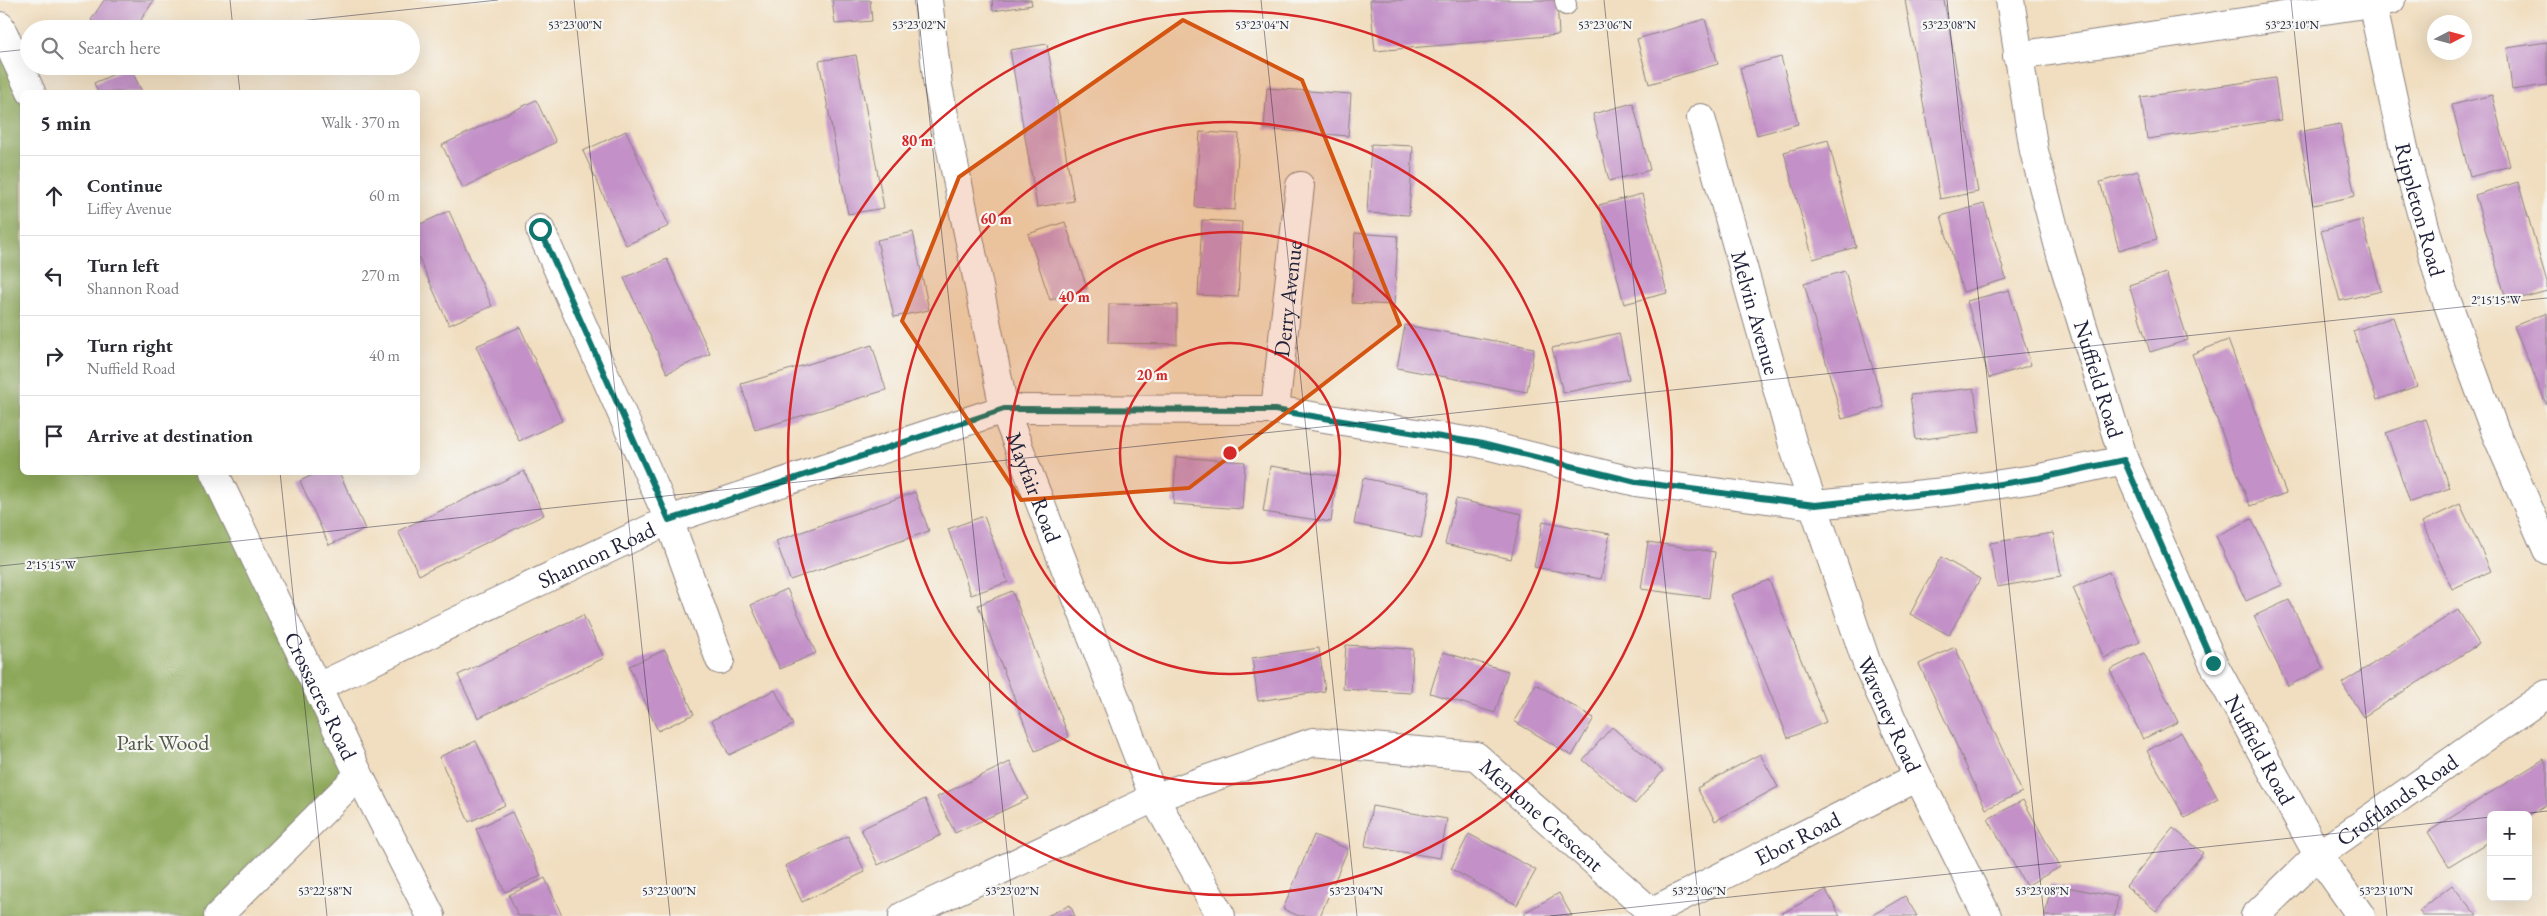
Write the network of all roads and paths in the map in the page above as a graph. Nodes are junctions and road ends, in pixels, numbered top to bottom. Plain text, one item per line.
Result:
1 (928, 0) edge
2 (2010, 0) edge
3 (2382, 1) edge
4 (0, 26) edge
5 (2017, 56) junction
6 (20, 67) edge
7 (24, 75) edge
8 (31, 90) edge
9 (1701, 118) dead end
10 (1300, 186) dead end
11 (540, 229) dead end
12 (1004, 409) junction
13 (1275, 410) junction
14 (2124, 460) junction
15 (215, 475) edge
16 (1815, 505) junction
17 (669, 520) junction
18 (2547, 550) edge
19 (720, 660) dead end
20 (318, 687) junction
21 (2547, 694) edge
22 (359, 775) junction
23 (1918, 777) junction
24 (1154, 798) junction
25 (2318, 855) junction
26 (1651, 914) edge
27 (218, 916) edge
28 (431, 916) edge
29 (903, 916) edge
30 (1221, 916) edge
31 (1987, 916) edge
32 (2254, 916) edge
33 (2361, 916) edge

1 - 12 street, Mayfair Road
2 - 5 street, Nuffield Road
3 - 5 street, Rippleton Road
3 - 18 street, Rippleton Road
4 - 6 street
5 - 14 street, Nuffield Road
7 - 8 street
9 - 16 street, Melvin Avenue
10 - 13 street, Derry Avenue
11 - 17 street
12 - 13 street, Shannon Road
12 - 17 street, Shannon Road
12 - 24 street, Mayfair Road
13 - 16 street, Shannon Road
14 - 16 street, Shannon Road
14 - 25 street, Nuffield Road
15 - 20 street, Crossacres Road
16 - 23 street, Waveney Road
17 - 19 street
17 - 20 street, Shannon Road
20 - 22 street, Crossacres Road
21 - 25 street, Croftlands Road
22 - 27 street
22 - 28 street, Crossacres Road
23 - 26 street, Ebor Road
23 - 31 street, Waveney Road
24 - 26 street, Mentone Crescent
24 - 29 street, Mentone Crescent
24 - 30 street, Mayfair Road
25 - 32 street, Croftlands Road
25 - 33 street, Nuffield Road

